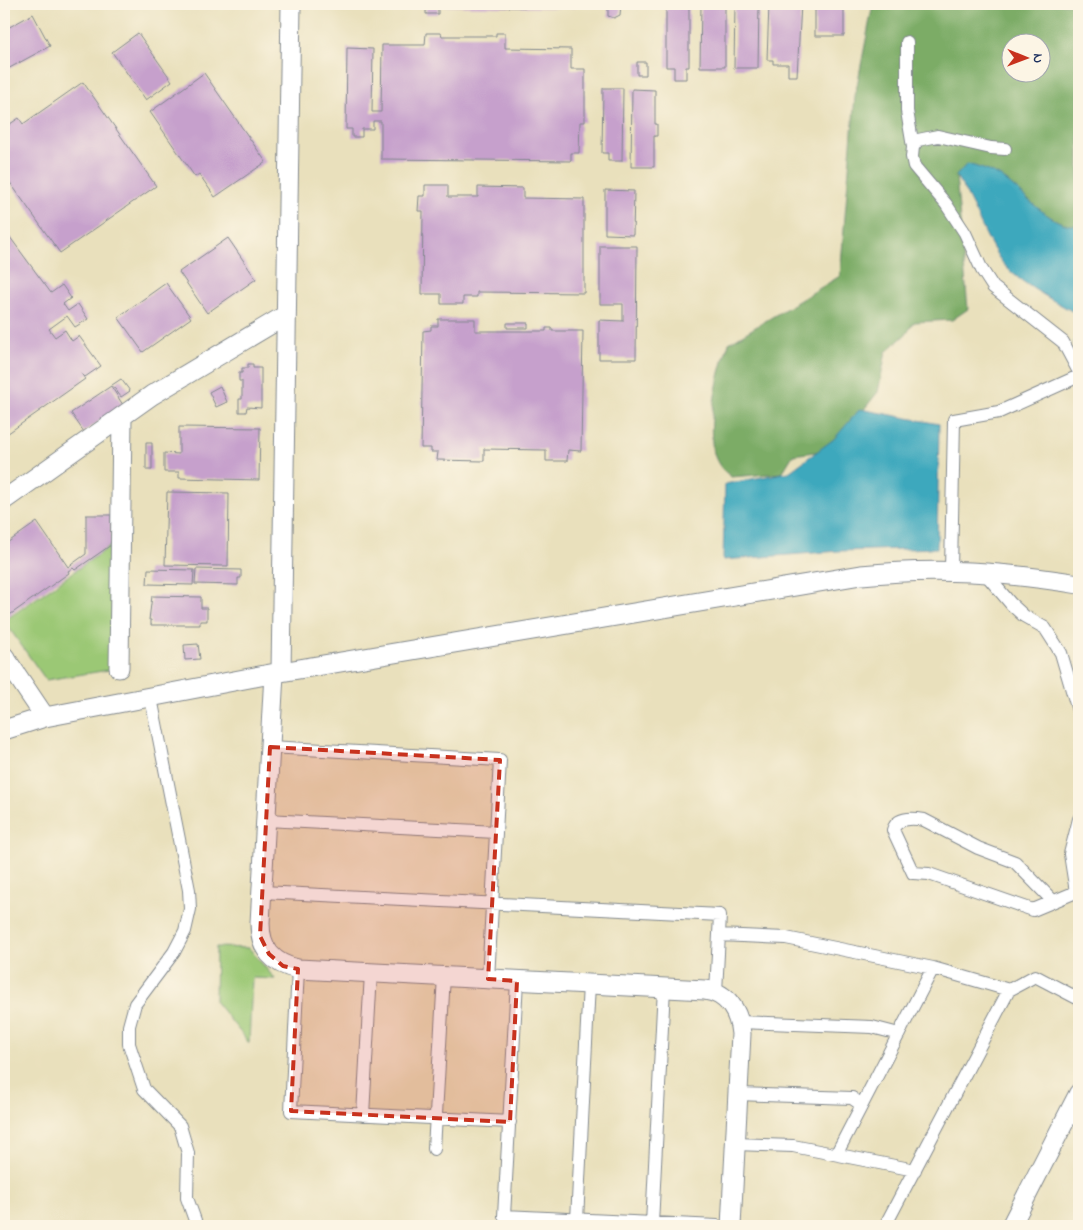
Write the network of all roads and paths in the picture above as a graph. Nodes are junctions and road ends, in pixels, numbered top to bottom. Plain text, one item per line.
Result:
1 (291, 4) edge
2 (908, 42) dead end
3 (913, 147) junction
4 (1005, 149) dead end
5 (286, 316) junction
6 (1079, 374) edge
7 (122, 416) junction
8 (4, 500) edge
9 (951, 570) junction
10 (984, 572) junction
11 (1079, 584) edge
12 (4, 656) edge
13 (119, 668) dead end
14 (278, 673) junction
15 (151, 698) junction
16 (1079, 714) edge
17 (45, 717) junction
18 (4, 730) edge
19 (270, 747) junction
20 (1079, 819) edge
21 (266, 820) junction
22 (496, 832) junction
23 (262, 892) junction
24 (1077, 892) edge
25 (1054, 901) junction
26 (492, 905) junction
27 (719, 935) junction
28 (933, 968) junction
29 (298, 969) junction
30 (371, 973) junction
31 (444, 976) junction
32 (488, 979) junction
33 (517, 981) junction
34 (590, 984) junction
35 (664, 988) junction
36 (1009, 990) junction
37 (716, 992) junction
38 (1079, 1000) edge
39 (740, 1022) junction
40 (899, 1034) junction
41 (738, 1094) junction
42 (1077, 1103) edge
43 (862, 1105) junction
44 (363, 1115) junction
45 (436, 1118) junction
46 (510, 1122) junction
47 (735, 1144) junction
48 (434, 1148) dead end
49 (838, 1153) junction
50 (915, 1170) junction
51 (577, 1220) junction
52 (652, 1224) junction
53 (197, 1226) edge
54 (717, 1226) edge
55 (731, 1226) edge
56 (885, 1226) edge
57 (1011, 1226) edge

1 - 5 street
2 - 3 street
3 - 4 street
3 - 6 street
5 - 7 street
5 - 14 street
6 - 9 street
7 - 8 street
7 - 13 street
9 - 10 street
9 - 14 street
10 - 11 street
10 - 16 street
12 - 17 street
14 - 15 street
14 - 19 street
15 - 17 street
15 - 53 street
17 - 18 street
19 - 21 street
19 - 22 street
20 - 24 street
21 - 22 street
21 - 23 street
22 - 26 street
23 - 26 street
23 - 29 street
24 - 25 street
25 - 25 street
26 - 27 street
26 - 32 street
27 - 28 street
27 - 37 street
28 - 36 street
28 - 40 street
29 - 30 street
29 - 44 street
30 - 31 street
30 - 44 street
31 - 32 street
31 - 45 street
32 - 33 street
33 - 34 street
33 - 46 street
34 - 35 street
34 - 51 street
35 - 37 street
35 - 52 street
36 - 38 street
36 - 50 street
37 - 39 street
39 - 40 street
39 - 41 street
40 - 43 street
41 - 43 street
41 - 47 street
42 - 57 street
43 - 49 street
44 - 45 street
45 - 46 street
45 - 48 street
46 - 51 street
47 - 49 street
47 - 55 street
49 - 50 street
50 - 56 street
51 - 52 street
52 - 54 street

